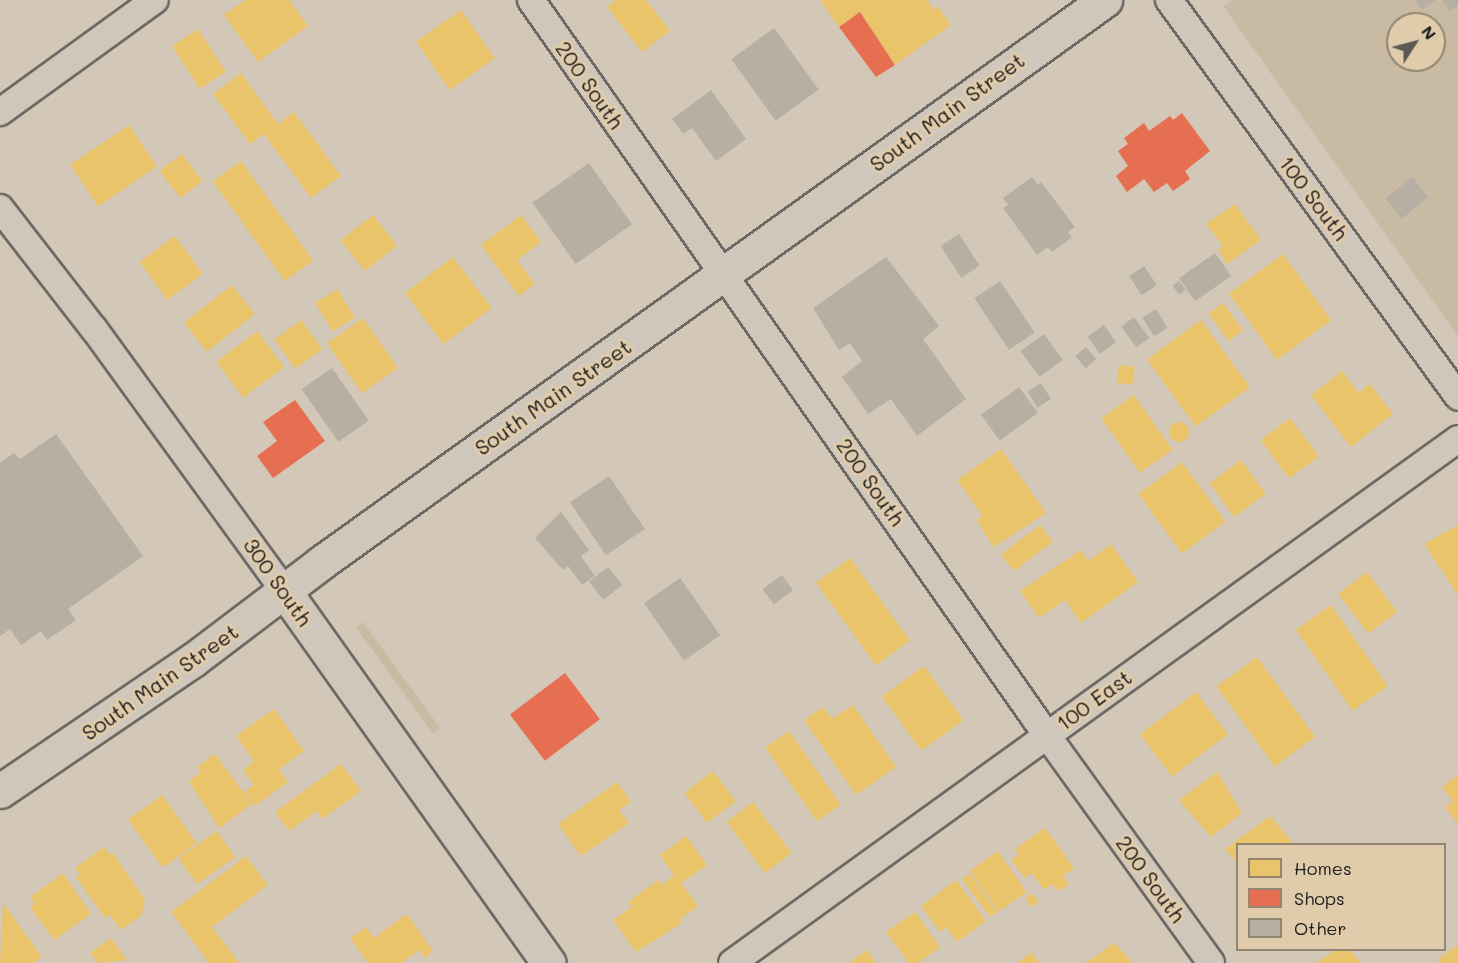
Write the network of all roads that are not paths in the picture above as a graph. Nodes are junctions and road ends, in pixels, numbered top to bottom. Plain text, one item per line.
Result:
1 (155, 0) edge
2 (531, 0) edge
3 (1105, 0) edge
4 (1169, 0) edge
5 (0, 112) edge
6 (0, 207) edge
7 (723, 274) junction
8 (1458, 397) edge
9 (1458, 439) edge
10 (285, 592) junction
11 (1046, 734) junction
12 (0, 790) edge
13 (549, 963) edge
14 (732, 963) edge
15 (1211, 963) edge

1 - 5 street
2 - 7 street, 200 South
3 - 7 main road, South Main Street
4 - 8 street, 100 South
6 - 10 street, 300 South
7 - 10 main road, South Main Street
7 - 11 street, 200 South
9 - 11 street, 100 East
10 - 12 main road, South Main Street
10 - 13 main road, 300 South
11 - 14 street, 100 East
11 - 15 street, 200 South

